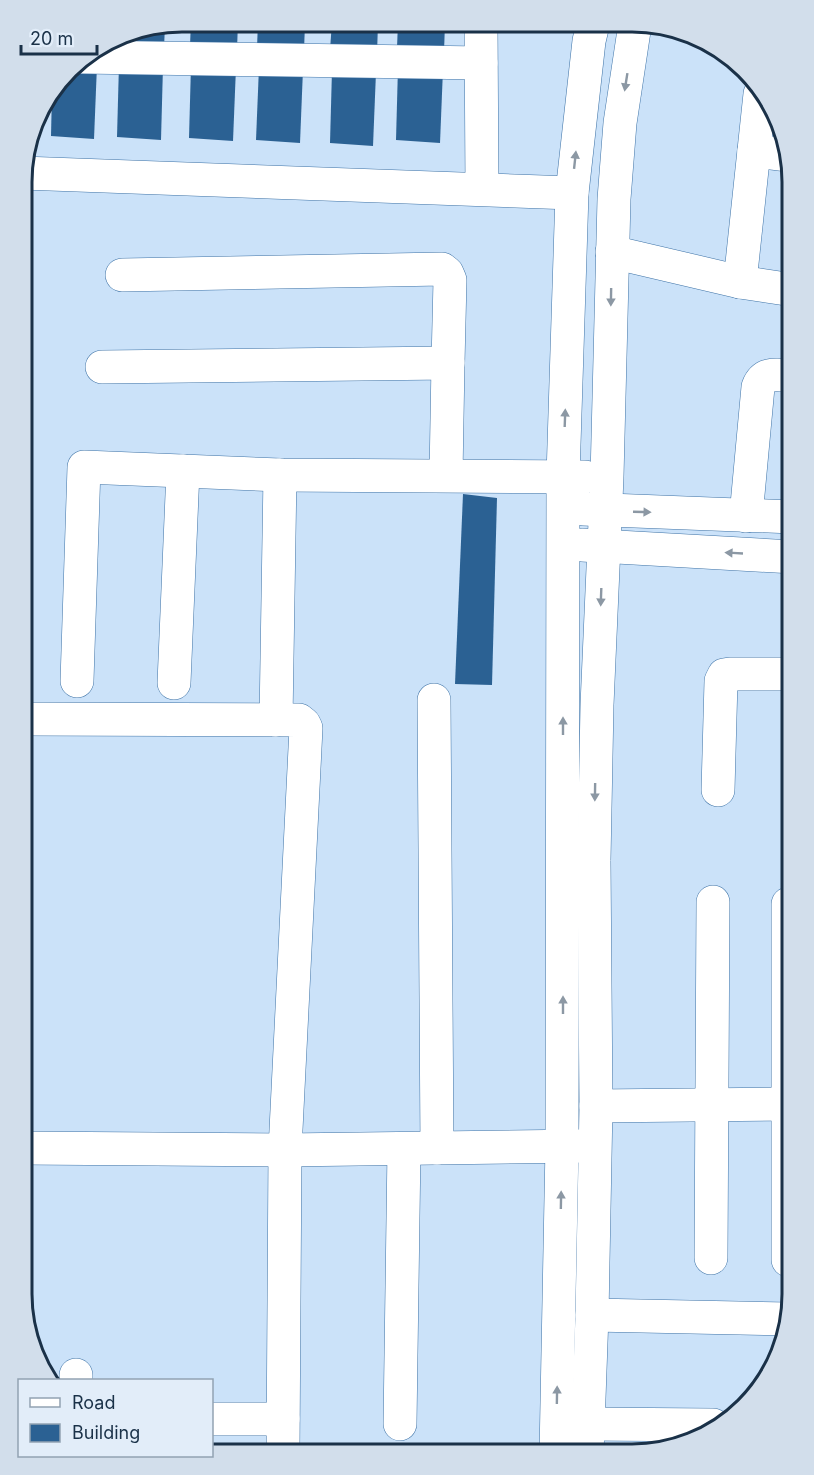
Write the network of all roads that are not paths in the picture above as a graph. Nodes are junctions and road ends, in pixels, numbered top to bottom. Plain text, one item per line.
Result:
1 (481, 32) edge
2 (591, 32) edge
3 (634, 32) edge
4 (98, 57) edge
5 (481, 63) junction
6 (759, 102) edge
7 (754, 151) junction
8 (780, 154) edge
9 (32, 173) edge
10 (482, 189) junction
11 (572, 193) junction
12 (612, 252) junction
13 (122, 275) dead end
14 (740, 282) junction
15 (782, 288) edge
16 (448, 363) junction
17 (102, 367) dead end
18 (782, 375) edge
19 (183, 471) junction
20 (280, 475) junction
21 (446, 475) junction
22 (607, 477) junction
23 (563, 492) junction
24 (605, 510) junction
25 (746, 516) junction
26 (782, 517) edge
27 (563, 545) junction
28 (603, 546) junction
29 (782, 556) edge
30 (782, 674) edge
31 (77, 681) dead end
32 (174, 683) dead end
33 (434, 700) dead end
34 (32, 719) edge
35 (276, 720) junction
36 (718, 790) dead end
37 (713, 902) dead end
38 (782, 1104) edge
39 (712, 1105) junction
40 (596, 1106) junction
41 (562, 1146) junction
42 (595, 1146) junction
43 (32, 1148) edge
44 (436, 1148) junction
45 (404, 1149) junction
46 (285, 1150) junction
47 (711, 1258) dead end
48 (592, 1315) junction
49 (780, 1319) edge
50 (213, 1419) edge
51 (283, 1419) junction
52 (400, 1424) dead end
53 (702, 1426) edge
54 (588, 1439) edge
55 (283, 1444) edge
56 (556, 1444) edge

1 - 5 street
11 -> 2 street
3 -> 12 street
4 - 5 street
5 - 10 street
6 - 7 street
7 - 8 street
7 - 14 street
9 - 10 street
10 - 11 street
23 -> 11 street
12 - 14 street
12 -> 22 street
13 - 16 street
14 - 15 street
16 - 17 street
16 - 21 street
18 - 25 street
19 - 20 street
19 - 31 street
19 - 32 street
20 - 21 street
20 - 35 street
21 - 23 street
22 - 23 street
22 - 24 street
23 - 24 street
23 - 27 street
24 -> 25 street
24 - 28 street
25 - 26 street
27 - 28 street
41 -> 27 street
29 -> 28 street
28 -> 40 street
30 - 36 street
33 - 44 street
34 - 35 street
35 - 46 street
37 - 39 street
38 - 39 street
39 - 40 street
39 - 47 street
40 - 42 street
41 - 42 street
41 - 44 street
56 -> 41 street
42 - 48 street
43 - 46 street
44 - 45 street
45 - 46 street
45 - 52 street
46 - 51 street
48 - 49 street
48 - 54 street
50 - 51 street
51 - 55 street
53 - 54 street

